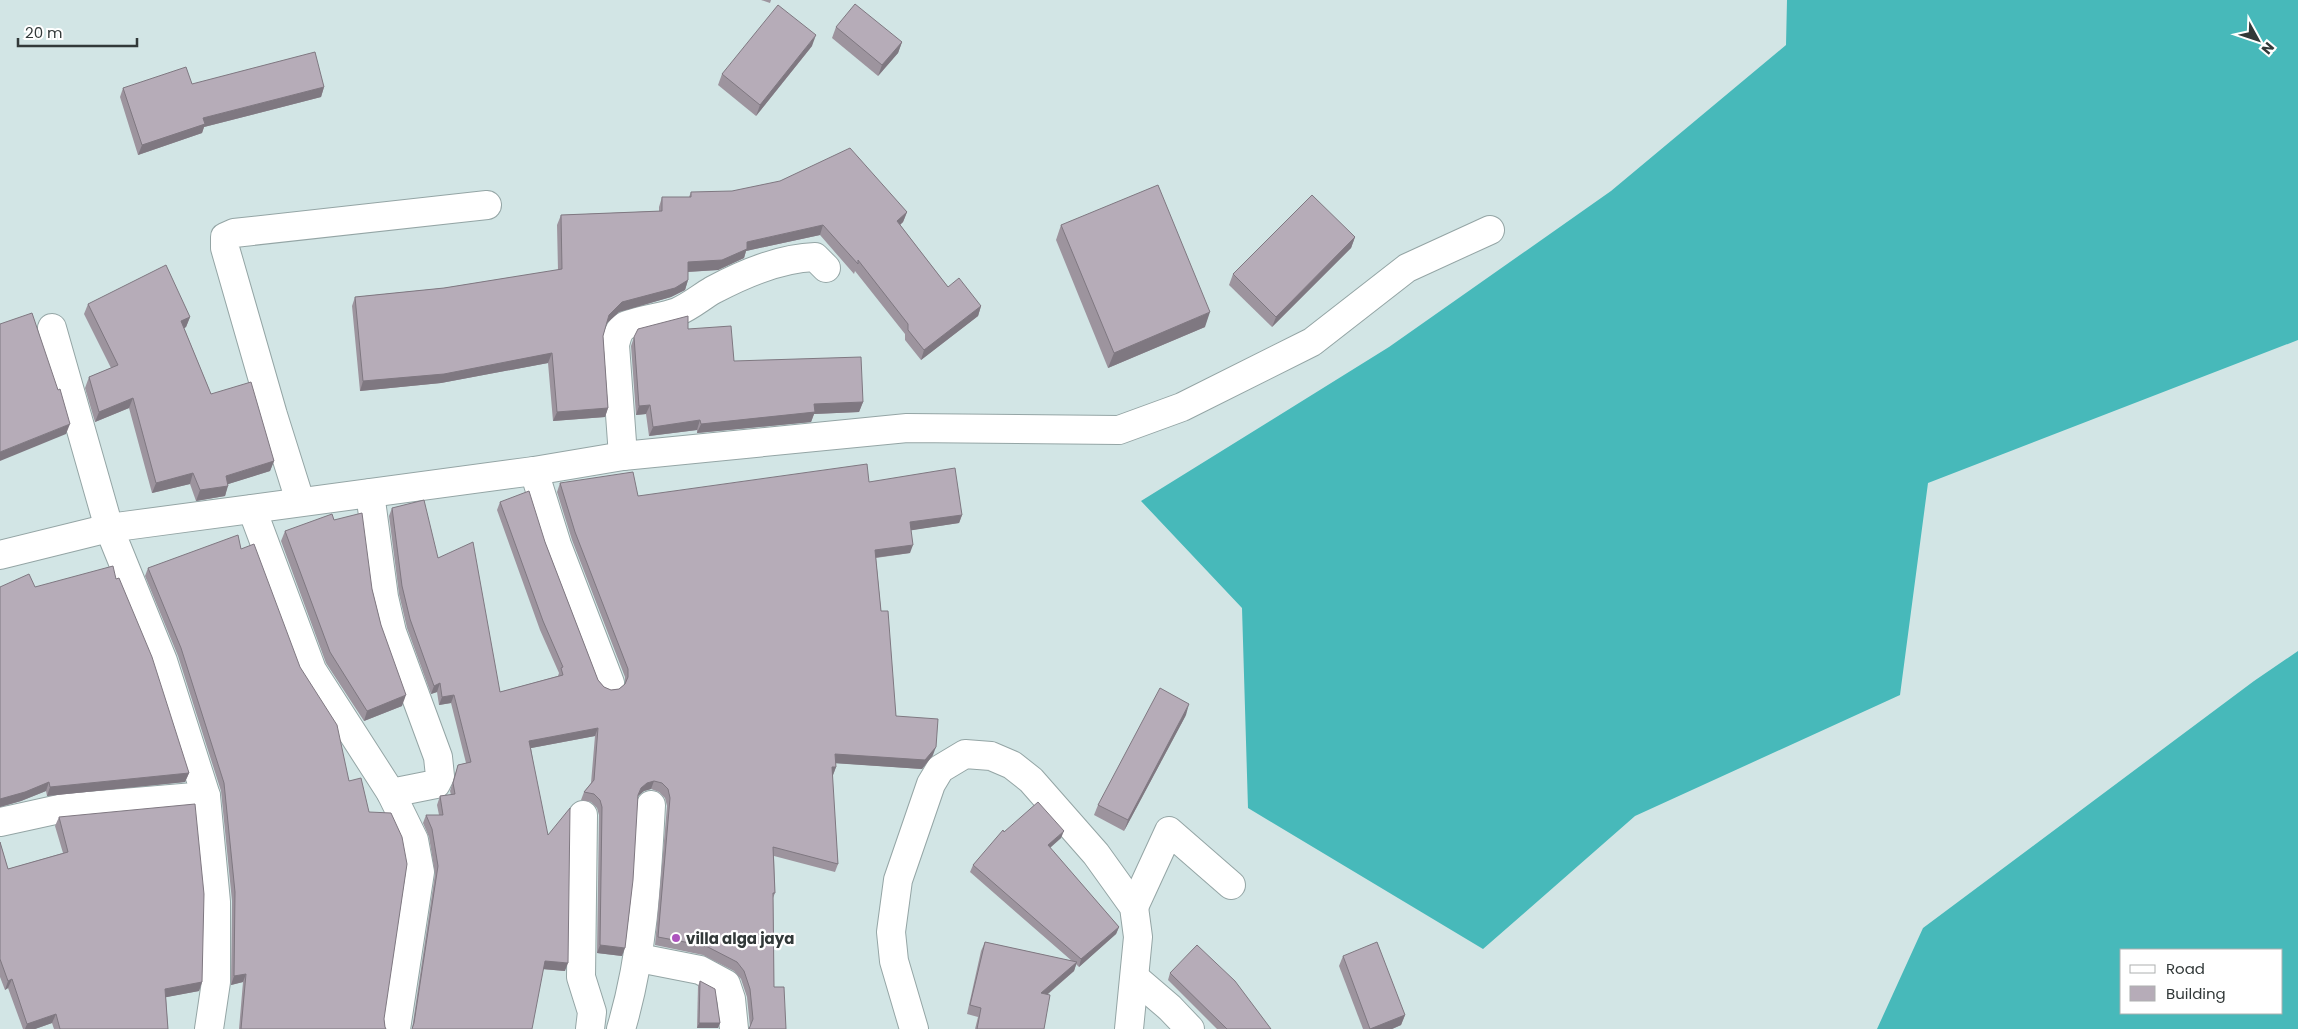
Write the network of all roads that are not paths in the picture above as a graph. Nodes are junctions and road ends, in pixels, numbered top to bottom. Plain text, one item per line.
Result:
1 (487, 205) dead end
2 (1490, 230) dead end
3 (826, 268) dead end
4 (52, 328) dead end
5 (623, 456) junction
6 (534, 472) junction
7 (370, 493) junction
8 (300, 501) junction
9 (252, 509) junction
10 (109, 528) junction
11 (0, 555) edge
12 (610, 683) dead end
13 (391, 793) junction
14 (206, 796) junction
15 (651, 805) dead end
16 (583, 815) dead end
17 (0, 822) edge
18 (1232, 885) dead end
19 (1134, 907) junction
20 (638, 958) junction
21 (1136, 978) junction
22 (209, 1029) edge
23 (396, 1029) edge
24 (590, 1029) edge
25 (621, 1029) edge
26 (734, 1029) edge
27 (914, 1029) edge
28 (1130, 1029) edge
29 (1190, 1029) edge

1 - 8 street
2 - 5 street
3 - 5 street
4 - 10 street
5 - 6 street
6 - 7 street
6 - 12 street
7 - 8 street
7 - 13 street
8 - 9 street
9 - 10 street
9 - 13 street
10 - 11 street
10 - 14 street
13 - 23 street
14 - 17 street
14 - 22 street
15 - 20 street
16 - 24 street
18 - 19 street
19 - 21 street
19 - 27 street
20 - 25 street
20 - 26 street
21 - 28 street
21 - 29 street

